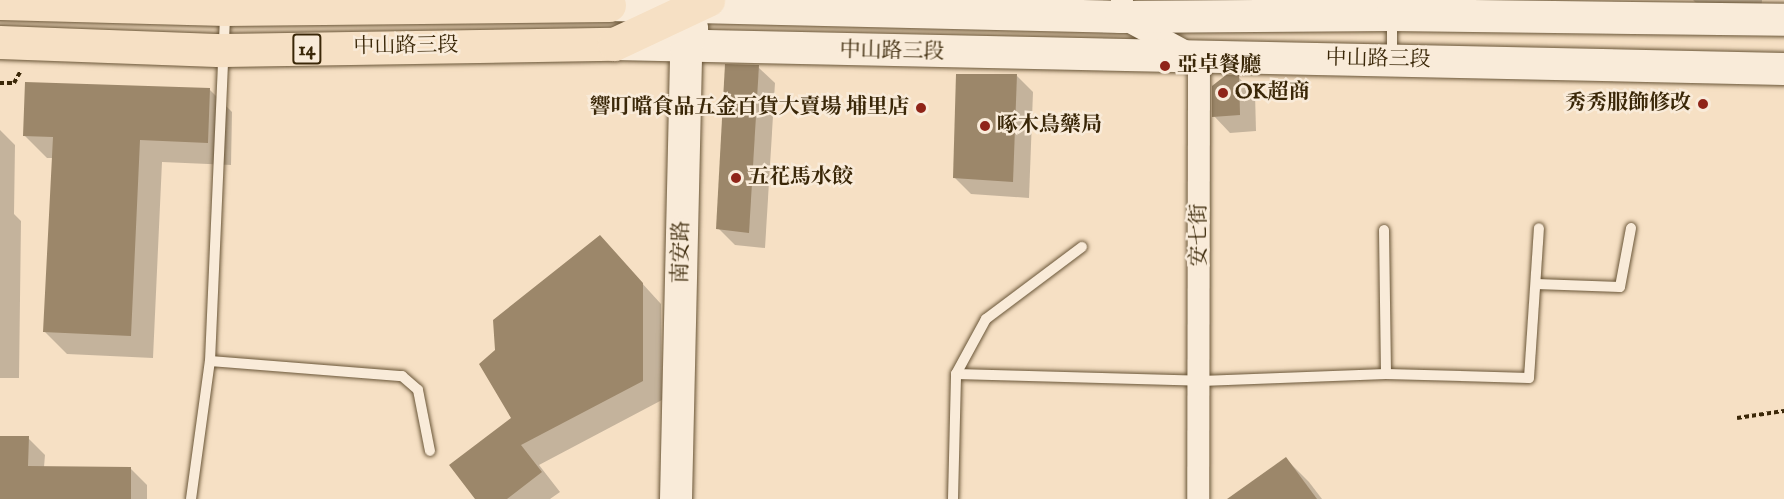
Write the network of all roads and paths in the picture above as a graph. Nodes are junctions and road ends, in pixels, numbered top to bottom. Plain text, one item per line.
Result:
1 (0, 3) edge
2 (613, 3) edge
3 (703, 3) edge
4 (1392, 7) edge
5 (1122, 8) edge
6 (225, 9) junction
7 (1784, 20) edge
8 (0, 42) edge
9 (614, 44) junction
10 (686, 48) junction
11 (223, 50) junction
12 (1199, 59) junction
13 (1391, 60) junction
14 (1784, 69) edge
15 (1539, 228) dead end
16 (1631, 228) dead end
17 (1384, 230) dead end
18 (1082, 247) dead end
19 (1536, 284) junction
20 (210, 361) junction
21 (956, 374) junction
22 (1386, 374) junction
23 (1201, 381) junction
24 (1784, 411) edge
25 (1737, 418) dead end
26 (430, 451) dead end
27 (191, 499) edge
28 (676, 499) edge
29 (953, 499) edge
30 (1198, 499) edge

1 - 6 main road, 中山路三段 / 14
2 - 3 street, 中山路三段
2 - 6 main road, 中山路三段 / 14
2 - 9 main road
3 - 5 street, 中山路三段
3 - 9 main road, 14
3 - 10 street, 南安路
4 - 5 street, 中山路三段
4 - 7 street, 中山路三段
4 - 13 lane
5 - 12 street
6 - 11 lane
8 - 11 main road, 中山路三段 / 14
9 - 10 street, 中山路三段
9 - 11 main road, 中山路三段 / 14
10 - 12 street, 中山路三段
10 - 28 street, 南安路
11 - 20 lane
12 - 13 street, 中山路三段
12 - 23 street, 安七街
13 - 14 street, 中山路三段
15 - 19 lane
16 - 19 lane
17 - 22 lane
18 - 21 lane
19 - 22 lane
20 - 26 lane
20 - 27 lane
21 - 23 lane
21 - 29 lane
22 - 23 lane
23 - 30 street, 安七街
24 - 25 path

